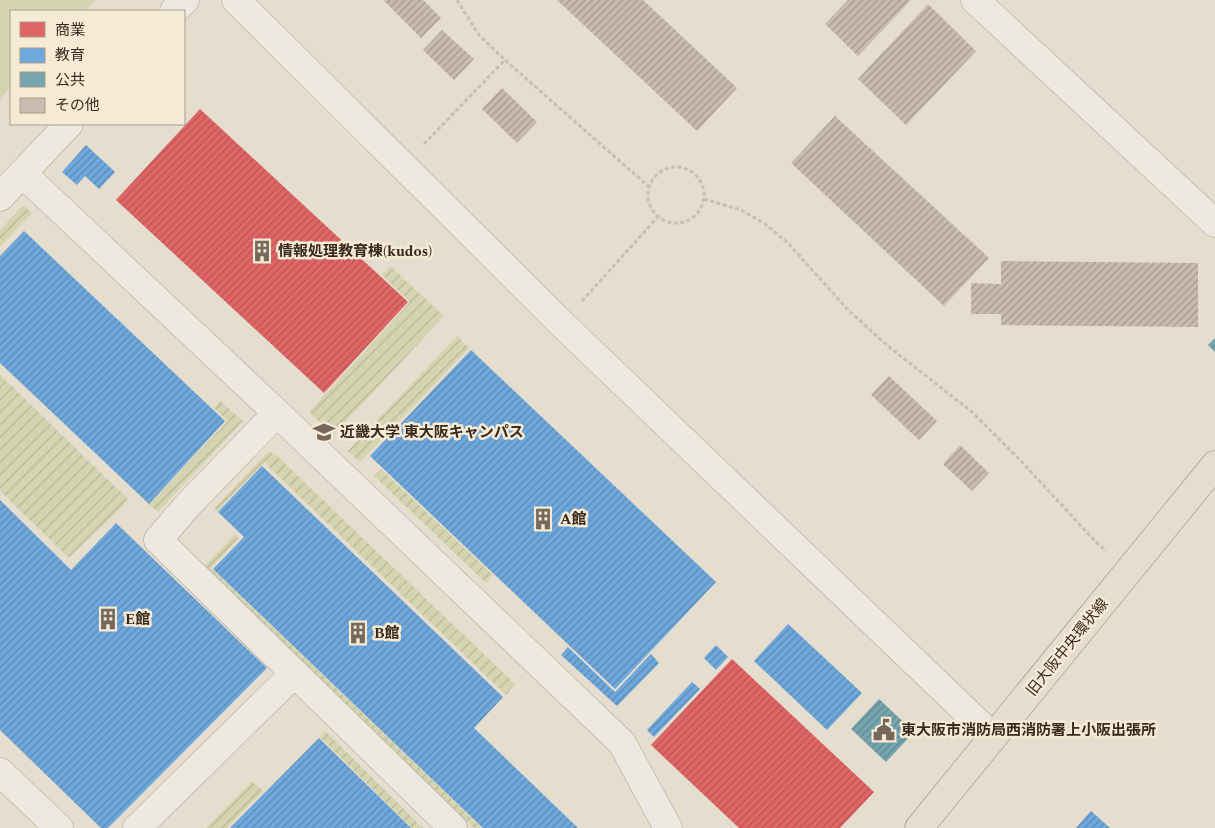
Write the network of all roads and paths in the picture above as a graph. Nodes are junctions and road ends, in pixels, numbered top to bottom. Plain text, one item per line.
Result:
1 (185, 0) edge
2 (236, 0) edge
3 (457, 0) edge
4 (975, 0) edge
5 (175, 10) edge
6 (505, 60) junction
7 (68, 125) edge
8 (404, 165) junction
9 (23, 174) junction
10 (648, 186) junction
11 (0, 197) edge
12 (704, 199) junction
13 (657, 218) junction
14 (1215, 222) edge
15 (561, 324) junction
16 (277, 413) junction
17 (1215, 466) edge
18 (1129, 571) junction
19 (294, 674) junction
20 (993, 737) junction
21 (0, 772) edge
22 (59, 828) edge
23 (137, 828) edge
24 (453, 828) edge
25 (668, 828) edge
26 (919, 828) edge

1 - 5 street
2 - 8 street
3 - 6 path
4 - 14 street
6 - 8 path
6 - 10 path
7 - 9 street
8 - 15 street
9 - 11 street
9 - 16 street
10 - 12 path
10 - 13 path
12 - 13 path
12 - 18 path
13 - 15 path
15 - 20 street
16 - 19 street
16 - 25 street
17 - 18 main road, 旧大阪中央環状線
18 - 20 main road, 旧大阪中央環状線
19 - 23 street
19 - 24 street
20 - 26 main road, 旧大阪中央環状線
21 - 22 street

